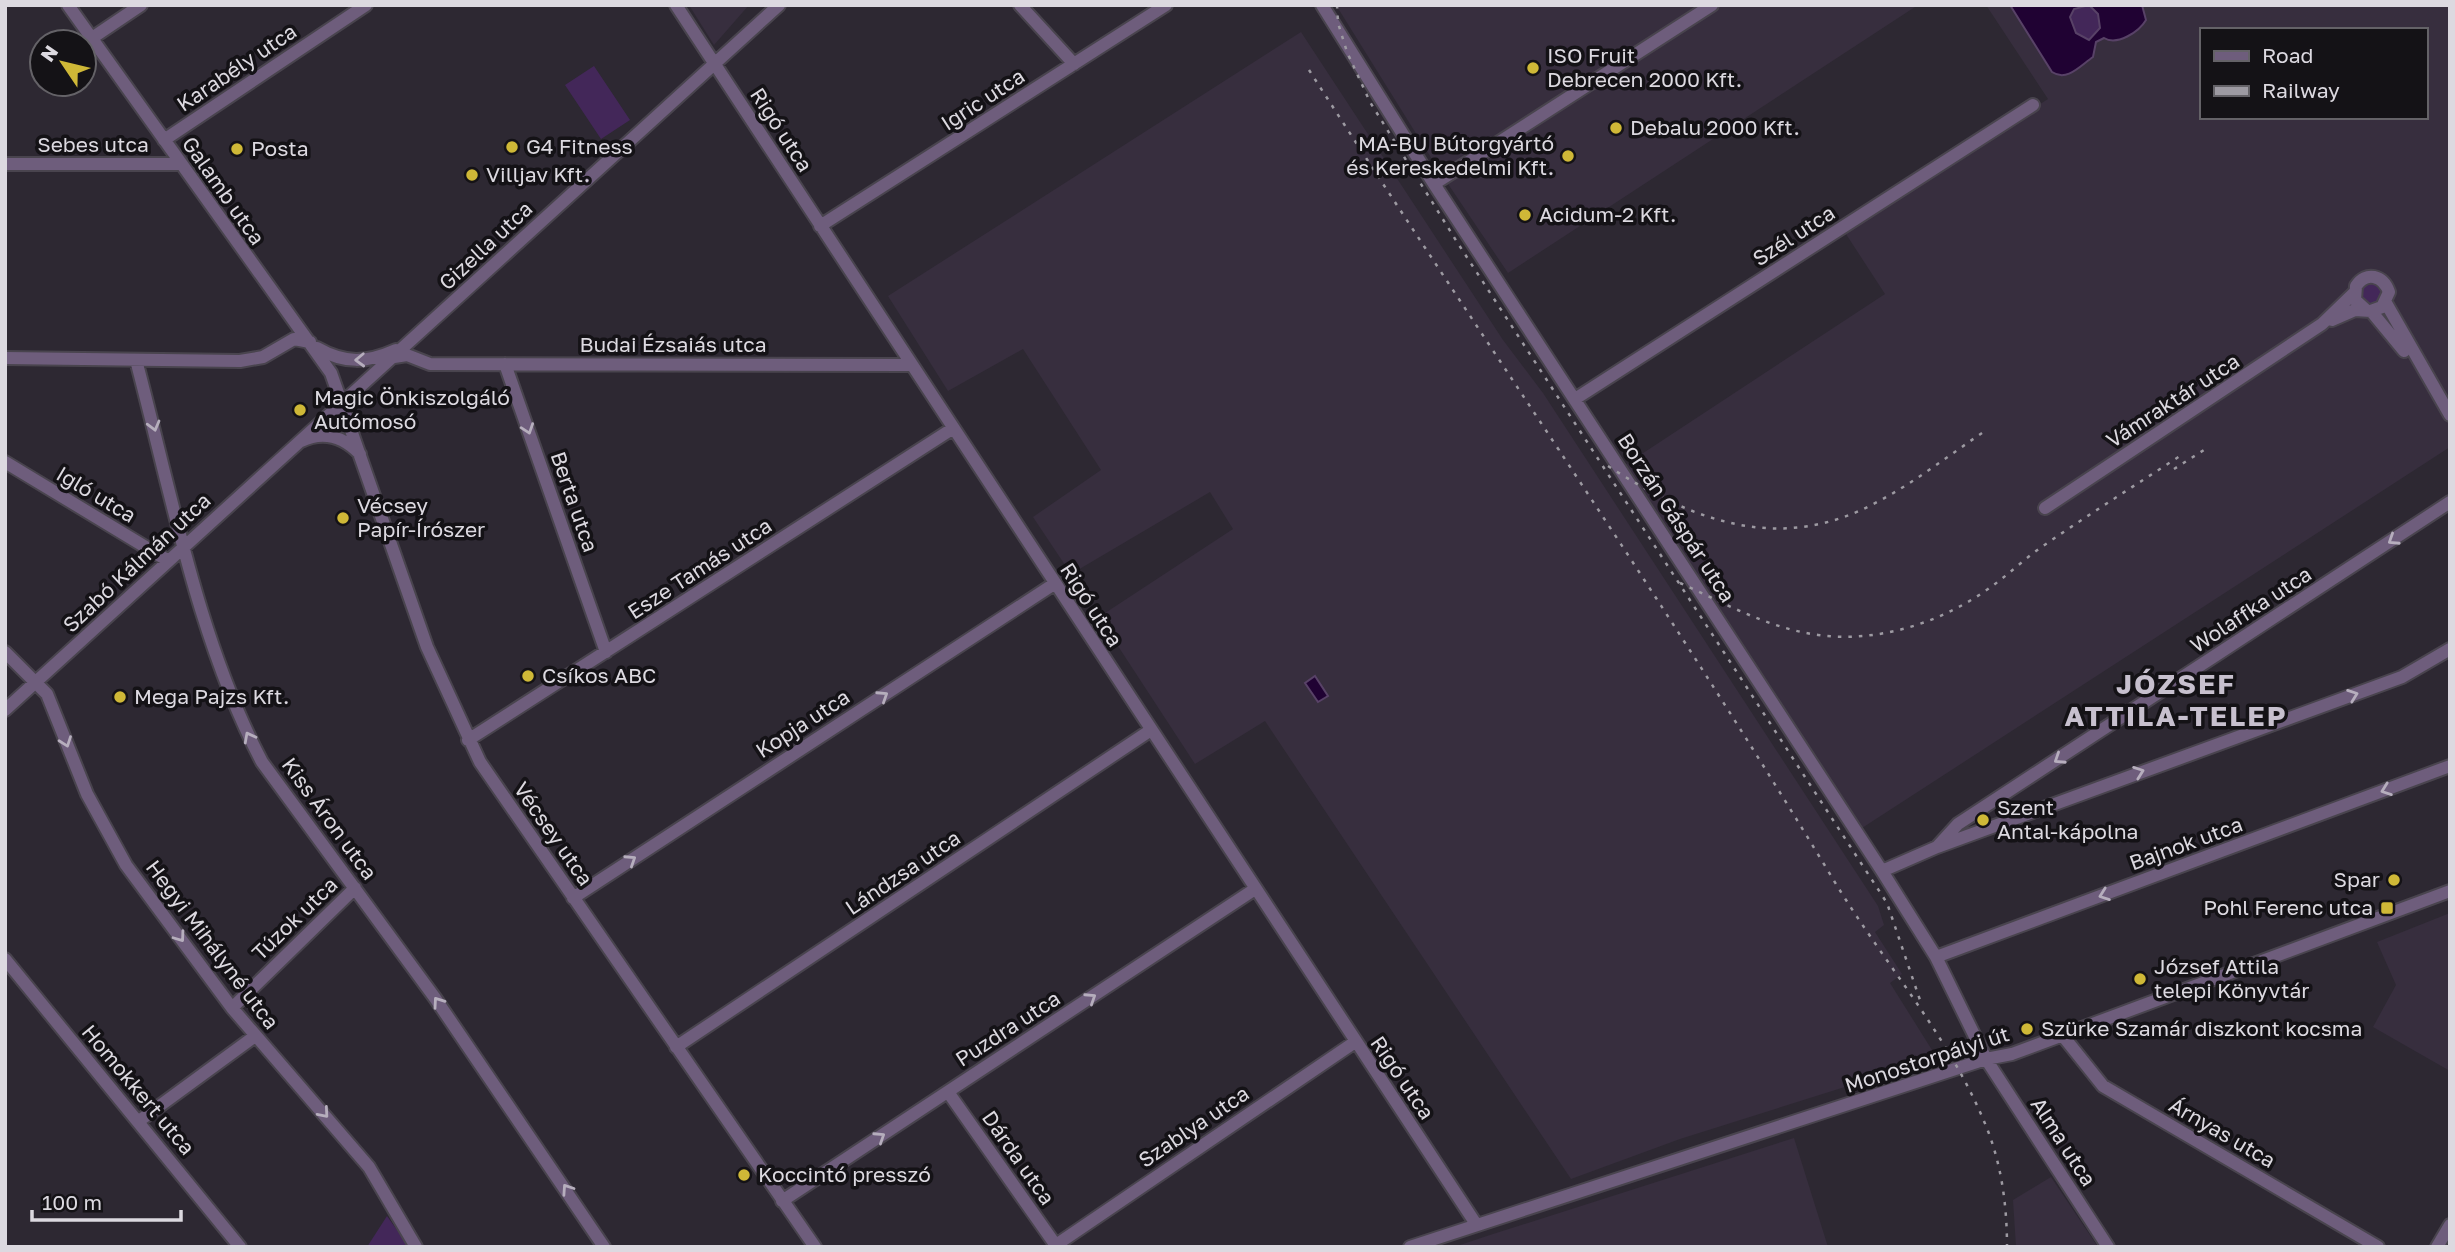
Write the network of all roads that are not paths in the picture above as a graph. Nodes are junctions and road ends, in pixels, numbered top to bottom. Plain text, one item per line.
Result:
1 (68, 5) edge
2 (141, 5) edge
3 (366, 5) edge
4 (676, 5) edge
5 (779, 5) edge
6 (1020, 5) edge
7 (1166, 5) edge
8 (1322, 5) edge
9 (1712, 5) edge
10 (85, 28) edge
11 (98, 34) edge
12 (98, 46) edge
13 (716, 64) junction
14 (1074, 64) junction
15 (2033, 105) dead end
16 (164, 140) junction
17 (5, 164) edge
18 (181, 164) junction
19 (1434, 184) junction
20 (820, 226) junction
21 (2354, 293) junction
22 (2386, 303) junction
23 (2369, 310) junction
24 (288, 316) junction
25 (2322, 324) junction
26 (411, 340) junction
27 (312, 344) junction
28 (278, 346) junction
29 (394, 357) junction
30 (5, 358) edge
31 (136, 360) junction
32 (436, 363) junction
33 (505, 364) junction
34 (910, 365) junction
35 (1575, 399) junction
36 (343, 400) junction
37 (2447, 410) edge
38 (952, 429) junction
39 (295, 444) junction
40 (362, 457) junction
41 (5, 462) edge
42 (2450, 502) edge
43 (2045, 508) dead end
44 (185, 544) junction
45 (167, 560) junction
46 (1054, 584) junction
47 (2450, 649) edge
48 (5, 652) edge
49 (606, 652) junction
50 (37, 681) junction
51 (5, 710) edge
52 (1151, 730) junction
53 (468, 740) junction
54 (2450, 766) edge
55 (1937, 847) junction
56 (1882, 871) junction
57 (355, 888) junction
58 (1255, 889) junction
59 (2450, 891) edge
60 (573, 898) junction
61 (1936, 957) junction
62 (5, 959) edge
63 (232, 1008) junction
64 (256, 1036) junction
65 (2063, 1036) junction
66 (1355, 1042) junction
67 (676, 1047) junction
68 (1986, 1059) junction
69 (948, 1092) junction
70 (139, 1121) junction
71 (782, 1201) junction
72 (1476, 1224) junction
73 (2450, 1225) edge
74 (1056, 1246) edge
75 (240, 1247) edge
76 (416, 1247) edge
77 (604, 1247) edge
78 (815, 1247) edge
79 (1410, 1247) edge
80 (2108, 1247) edge
81 (2378, 1247) edge
82 (2437, 1247) edge

1 - 10 street, Galamb utca
2 - 11 street
3 - 16 street, Karabély utca
4 - 13 street, Rigó utca
5 - 13 street, Gizella utca
6 - 14 street
7 - 14 street, Igric utca
8 - 19 street, Borzán Gáspár utca
9 - 19 street
12 - 16 street, Galamb utca
13 - 20 street, Rigó utca
13 - 26 street, Gizella utca
14 - 20 street, Igric utca
15 - 35 street, Szél utca
16 - 18 street, Galamb utca
17 - 18 street, Sebes utca
18 - 24 street, Galamb utca
19 - 35 street, Borzán Gáspár utca
20 - 34 street, Rigó utca
21 - 22 street
21 - 23 street
21 - 25 street, Vámraktár utca
22 - 23 street
22 - 37 street
23 - 25 street, Vámraktár utca
23 - 37 street
24 - 27 street, Galamb utca
24 - 28 street
25 - 43 street, Vámraktár utca
26 -> 27 street
26 - 29 street, Gizella utca
26 - 32 street
27 - 28 street
27 - 36 street, Galamb utca
28 - 31 street
29 - 32 street, Budai Ézsaiás utca
29 - 36 street, Gizella utca
30 - 31 street
31 -> 44 street, Kiss Áron utca
32 - 33 street, Budai Ézsaiás utca
33 - 34 street, Budai Ézsaiás utca
33 -> 49 street, Berta utca
34 - 38 street, Rigó utca
35 - 56 street, Borzán Gáspár utca
36 - 39 street, Szabó Kálmán utca
36 - 40 street, Vécsey utca
38 - 46 street, Rigó utca
38 - 49 street, Esze Tamás utca
39 - 40 street, Szabó Kálmán utca
39 - 44 street, Szabó Kálmán utca
40 - 53 street, Vécsey utca
41 - 45 street, Igló utca
42 -> 55 street, Wolaffka utca
44 - 45 street, Szabó Kálmán utca
57 -> 44 street, Kiss Áron utca
45 - 50 street, Szabó Kálmán utca
46 - 52 street, Rigó utca
60 -> 46 street, Kopja utca
55 -> 47 street
48 - 50 street, Hegyi Mihályné utca
49 - 53 street, Esze Tamás utca
50 - 51 street, Szabó Kálmán utca
50 -> 63 street, Hegyi Mihályné utca
52 - 58 street, Rigó utca
52 - 67 street, Lándzsa utca
53 - 60 street, Vécsey utca
54 -> 61 street, Bajnok utca
55 - 56 street
56 - 61 street, Borzán Gáspár utca
57 - 63 street, Túzok utca
77 -> 57 street, Kiss Áron utca
58 - 66 street, Rigó utca
69 -> 58 street, Puzdra utca
59 - 65 street, Monostorpályi út
60 - 67 street, Vécsey utca
61 - 68 street, Borzán Gáspár utca
62 - 70 street, Homokkert utca
63 - 64 street, Hegyi Mihályné utca
64 - 70 street
64 -> 76 street, Hegyi Mihályné utca
65 - 68 street, Monostorpályi út
65 - 81 street, Árnyas utca
66 - 72 street, Rigó utca
66 - 74 street, Szablya utca
67 - 71 street, Vécsey utca
68 - 72 street, Monostorpályi út
68 - 80 street, Alma utca
71 -> 69 street, Puzdra utca
69 - 74 street, Dárda utca
70 - 75 street, Homokkert utca
71 - 78 street, Vécsey utca
72 - 79 street, Monostorpályi út
73 - 82 street

